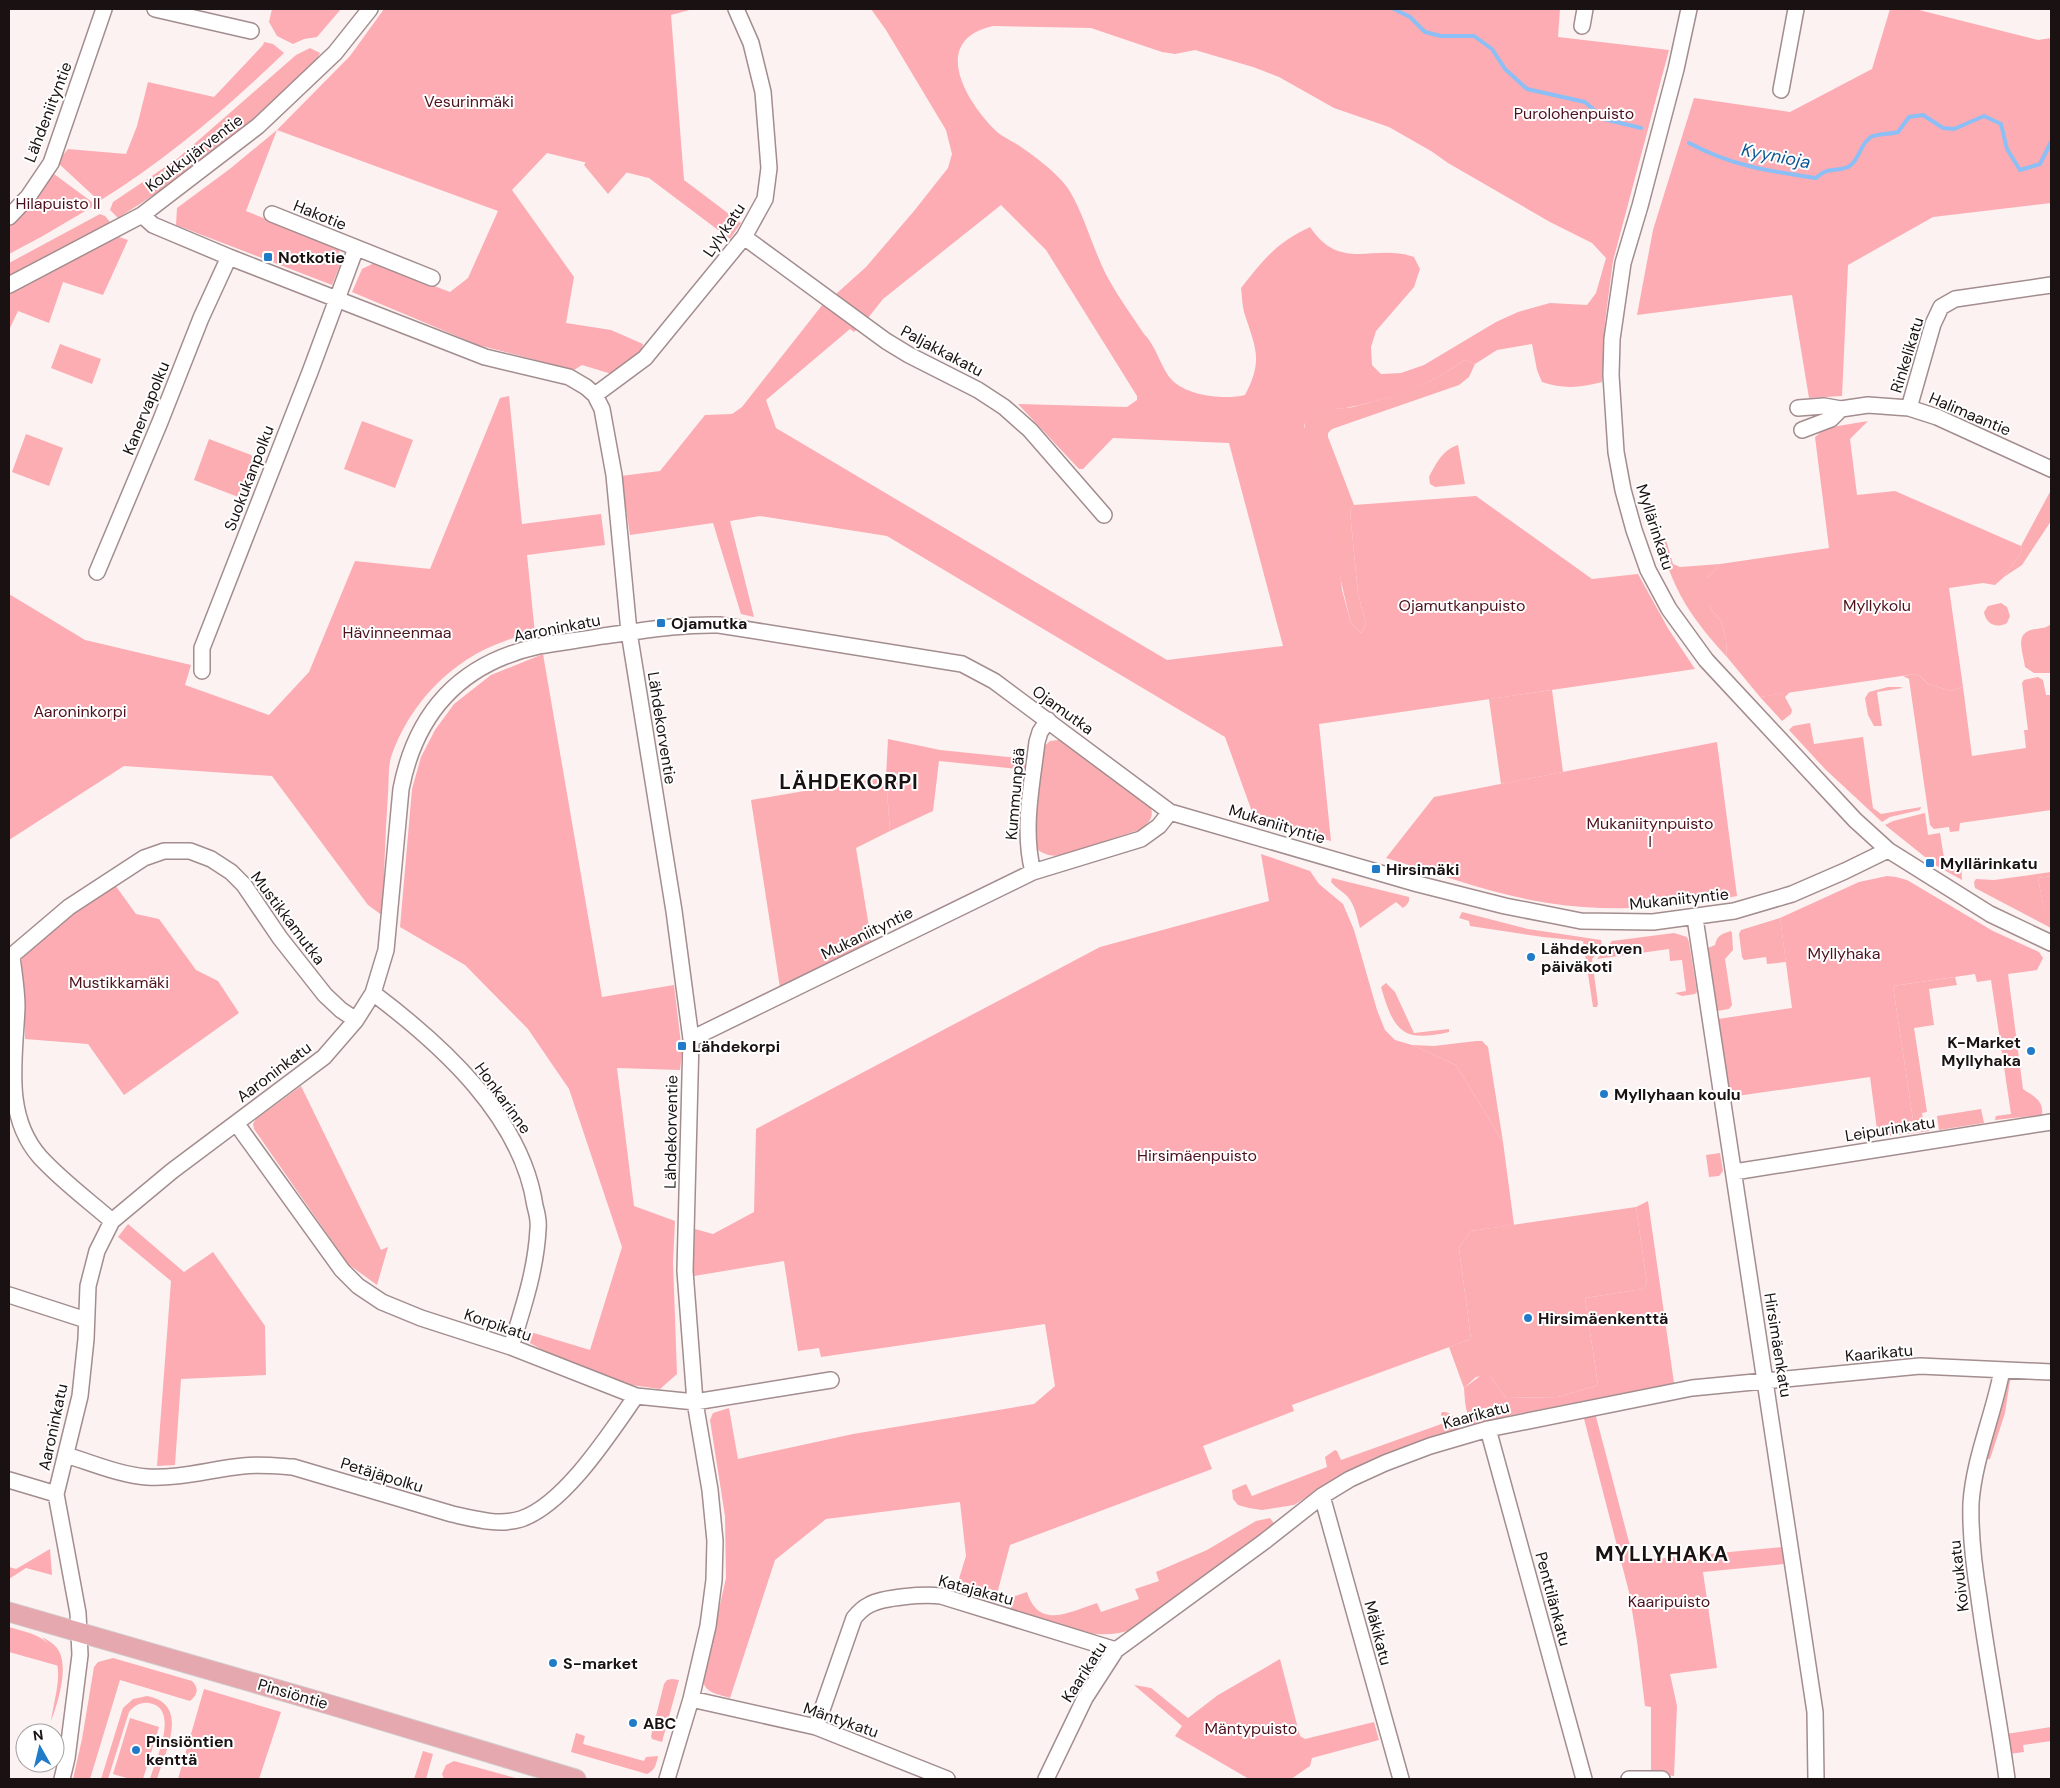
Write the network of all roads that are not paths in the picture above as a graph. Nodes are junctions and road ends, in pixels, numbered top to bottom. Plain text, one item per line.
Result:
1 (104, 9) edge
2 (155, 9) edge
3 (370, 9) edge
4 (736, 9) edge
5 (1585, 9) edge
6 (1689, 9) edge
7 (1796, 9) edge
8 (1582, 26) dead end
9 (251, 31) dead end
10 (1781, 90) dead end
11 (272, 214) dead end
12 (142, 215) junction
13 (9, 217) edge
14 (744, 237) junction
15 (356, 248) junction
16 (229, 257) junction
17 (432, 278) dead end
18 (2051, 285) edge
19 (9, 286) edge
20 (337, 300) junction
21 (595, 396) junction
22 (1798, 408) dead end
23 (1909, 408) junction
24 (1841, 409) junction
25 (1802, 430) dead end
26 (2051, 469) edge
27 (1104, 515) dead end
28 (97, 572) dead end
29 (629, 632) junction
30 (202, 672) dead end
31 (1048, 720) junction
32 (1170, 812) junction
33 (1888, 850) junction
34 (1033, 872) junction
35 (1695, 918) junction
36 (2051, 943) edge
37 (10, 958) edge
38 (373, 993) junction
39 (356, 1020) junction
40 (691, 1039) junction
41 (2051, 1122) edge
42 (236, 1124) junction
43 (1734, 1172) junction
44 (112, 1220) junction
45 (9, 1295) edge
46 (86, 1320) junction
47 (511, 1347) junction
48 (2002, 1370) junction
49 (2051, 1372) edge
50 (831, 1380) dead end
51 (1766, 1380) junction
52 (636, 1396) junction
53 (695, 1402) junction
54 (1488, 1429) junction
55 (66, 1454) junction
56 (9, 1480) edge
57 (56, 1494) junction
58 (1322, 1496) junction
59 (9, 1612) edge
60 (79, 1632) junction
61 (1116, 1650) junction
62 (691, 1699) junction
63 (816, 1727) junction
64 (62, 1779) edge
65 (576, 1779) edge
66 (667, 1779) edge
67 (947, 1779) edge
68 (1046, 1779) edge
69 (1401, 1779) edge
70 (1584, 1779) edge
71 (1629, 1779) edge
72 (1662, 1779) edge
73 (1816, 1779) edge
74 (2008, 1779) edge

1 - 13 street, Lähdeniityntie
2 - 9 street
3 - 12 street, Koukkujärventie
4 - 14 street, Lylykatu
5 - 8 street
6 - 33 street, Myllärinkatu
7 - 10 street
11 - 15 street, Hakotie
12 - 16 street
12 - 19 street, Koukkujärventie
14 - 21 street, Lylykatu
14 - 27 street, Paljakkakatu
15 - 17 street, Hakotie
15 - 20 street, Hakotie
16 - 20 street
16 - 28 street, Kanervapolku
18 - 23 street, Rinkelikatu
20 - 21 street
20 - 30 street, Suokukanpolku
21 - 29 street, Lähdekorventie
22 - 24 street, Halimaantie
23 - 24 street, Halimaantie
23 - 26 street, Halimaantie
24 - 25 street, Halimaantie
29 - 31 street, Ojamutka
29 - 38 street, Aaroninkatu
29 - 40 street, Lähdekorventie
31 - 32 street, Ojamutka
31 - 34 street, Kummunpää
32 - 34 street, Mukaniityntie
32 - 35 street, Mukaniityntie
33 - 35 street, Mukaniityntie
33 - 36 street, Myllärinkatu
34 - 40 street, Mukaniityntie
35 - 43 street, Hirsimäenkatu
37 - 39 street, Mustikkamutka
37 - 44 street
38 - 39 street, Aaroninkatu
38 - 47 street, Honkarinne
39 - 42 street, Aaroninkatu
40 - 53 street, Lähdekorventie
41 - 43 street, Leipurinkatu
42 - 44 street, Aaroninkatu
42 - 47 street, Korpikatu
43 - 51 street, Hirsimäenkatu
44 - 46 street, Aaroninkatu
45 - 46 street
46 - 55 street, Aaroninkatu
47 - 52 street, Korpikatu
48 - 49 street, Kaarikatu
48 - 51 street, Kaarikatu
48 - 74 street, Koivukatu
50 - 53 street, Korpikatu
51 - 54 street, Kaarikatu
51 - 73 street, Hirsimäenkatu
52 - 53 street, Korpikatu
52 - 55 street, Petäjäpolku
53 - 62 street, Lähdekorventie
54 - 58 street, Kaarikatu
54 - 70 street, Penttilänkatu
55 - 57 street, Aaroninkatu
56 - 57 street
57 - 60 street, Aaroninkatu
58 - 61 street, Kaarikatu
58 - 69 street, Mäkikatu
59 - 60 main road, Pinsiöntie
60 - 64 street, Aaroninkatu
60 - 65 main road, Pinsiöntie
61 - 63 street, Katajakatu
61 - 68 street, Kaarikatu
62 - 63 street, Mäntykatu
62 - 66 street, Lähdekorventie
63 - 67 street, Mäntykatu
71 - 72 street

